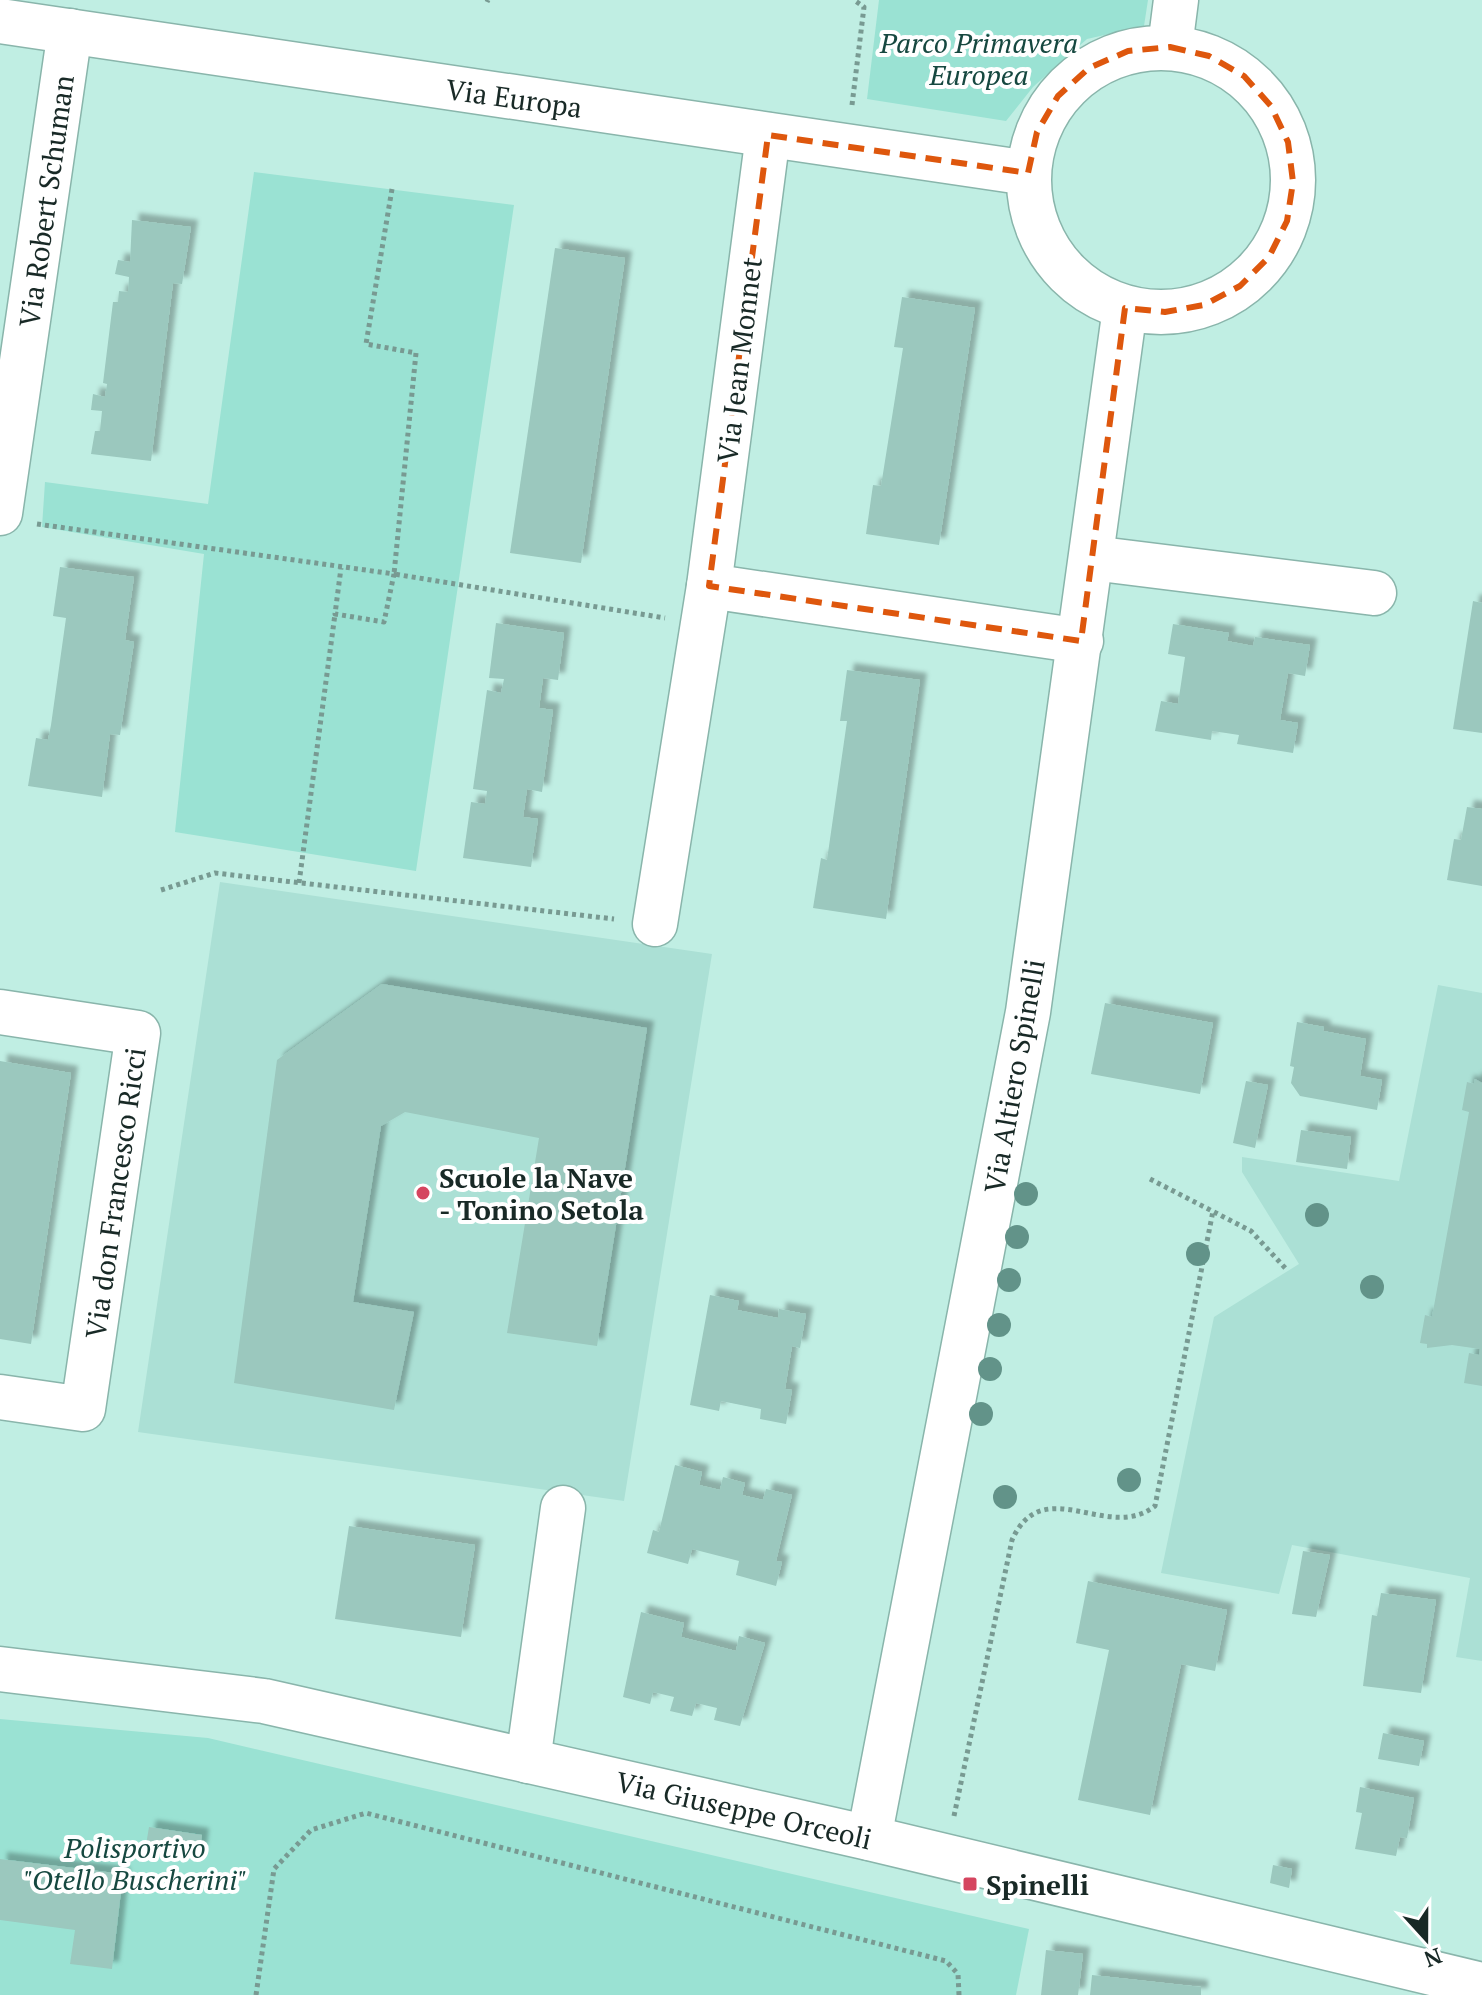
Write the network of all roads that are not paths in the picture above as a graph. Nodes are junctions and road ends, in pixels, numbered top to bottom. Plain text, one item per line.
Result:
1 (1176, 0) edge
2 (0, 21) edge
3 (70, 31) junction
4 (1170, 47) junction
5 (768, 135) junction
6 (1028, 173) junction
7 (1125, 308) junction
8 (16, 518) edge
9 (1092, 558) junction
10 (1374, 593) dead end
11 (706, 605) junction
12 (1081, 641) junction
13 (655, 924) road end
14 (0, 1012) edge
15 (0, 1397) edge
16 (563, 1508) dead end
17 (0, 1669) edge
18 (528, 1761) junction
19 (869, 1838) junction
20 (1482, 1985) edge

1 - 4 street
2 - 3 street, Via Europa
3 - 5 street, Via Europa
3 - 8 street, Via Robert Schuman
4 - 6 street
4 - 7 street
5 - 6 street, Via Europa
5 - 11 street, Via Jean Monnet
6 - 7 street
7 - 9 street, Via Altiero Spinelli
9 - 10 street
9 - 12 street, Via Altiero Spinelli
11 - 12 street
11 - 13 street, Via Jean Monnet
12 - 19 street, Via Altiero Spinelli
14 - 15 street, Via don Francesco Ricci
16 - 18 street
17 - 18 street, Via Giuseppe Orceoli
18 - 19 street, Via Giuseppe Orceoli
19 - 20 street, Via Giuseppe Orceoli

